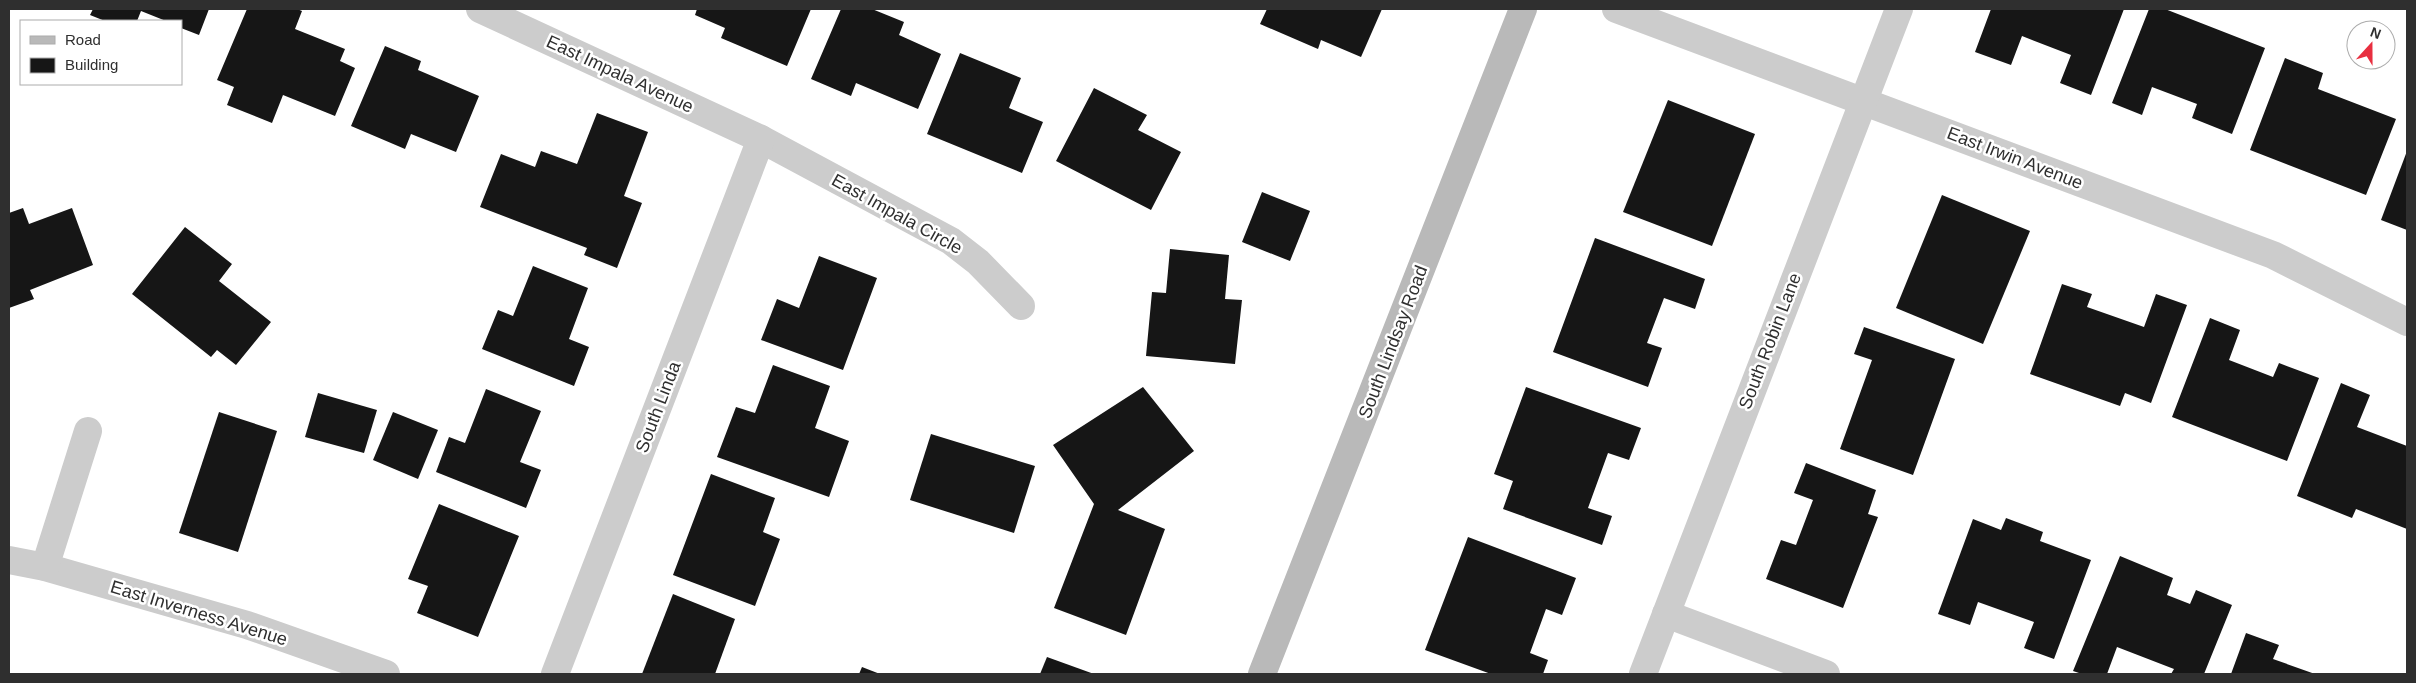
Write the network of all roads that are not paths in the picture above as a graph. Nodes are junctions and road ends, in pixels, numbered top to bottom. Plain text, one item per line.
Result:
1 (480, 9) edge
2 (1524, 9) edge
3 (1616, 9) edge
4 (1899, 9) edge
5 (1863, 100) junction
6 (760, 139) junction
7 (1021, 306) dead end
8 (2407, 322) edge
9 (88, 431) dead end
10 (9, 560) edge
11 (44, 568) junction
12 (1666, 614) junction
13 (386, 674) edge
14 (555, 674) edge
15 (1262, 674) edge
16 (1644, 674) edge
17 (1826, 674) edge

1 - 6 street, East Impala Avenue
2 - 15 main road, South Lindsay Road
3 - 5 street, East Irwin Avenue
4 - 5 street, South Robin Lane
5 - 8 street, East Irwin Avenue
5 - 12 street, South Robin Lane
6 - 7 street, East Impala Circle
6 - 14 street, South Linda
9 - 11 street
10 - 11 street, East Inverness Avenue
11 - 13 street, East Inverness Avenue
12 - 16 street, South Robin Lane
12 - 17 street

